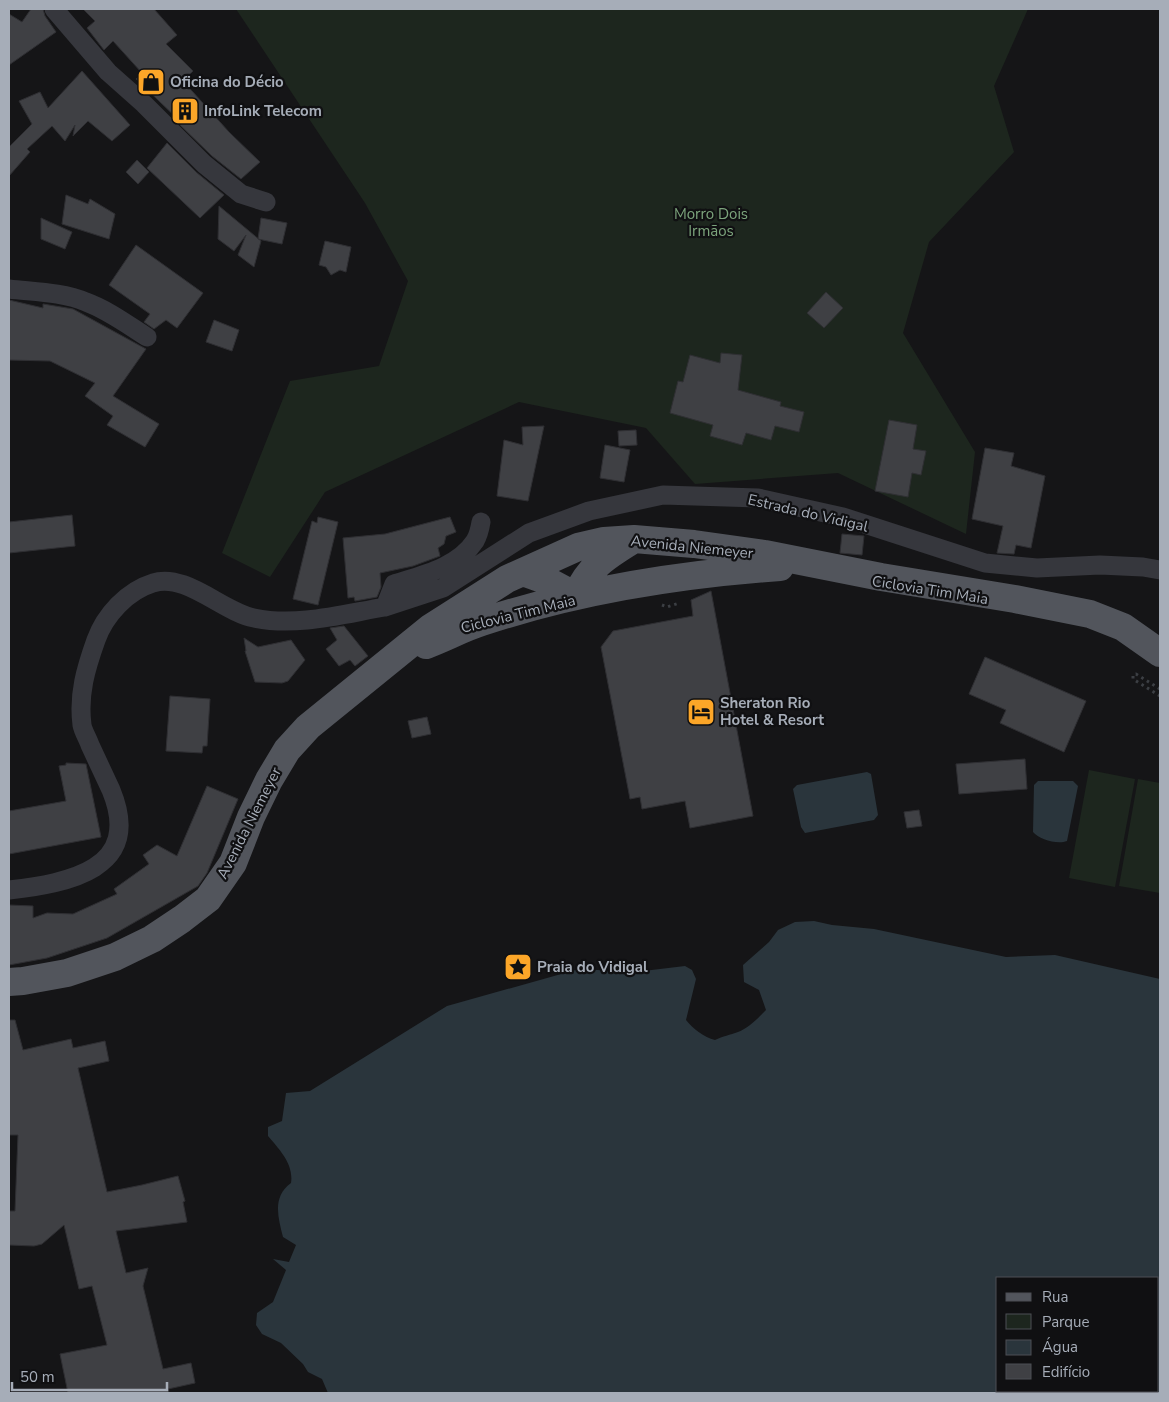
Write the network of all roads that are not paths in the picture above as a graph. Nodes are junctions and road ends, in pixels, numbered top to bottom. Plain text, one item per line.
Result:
1 (54, 9) edge
2 (266, 202) dead end
3 (9, 289) edge
4 (147, 337) dead end
5 (481, 522) dead end
6 (634, 539) junction
7 (819, 565) junction
8 (1160, 570) edge
9 (524, 572) junction
10 (576, 596) junction
11 (385, 607) junction
12 (1160, 653) edge
13 (388, 662) junction
14 (9, 890) edge
15 (9, 982) edge

1 - 2 street
3 - 4 street
5 - 11 street
6 - 7 main road, Avenida Niemeyer
6 - 9 main road, Avenida Niemeyer
6 - 10 main road
7 - 10 main road, Avenida Niemeyer
7 - 12 main road, Avenida Niemeyer
8 - 11 street, Estrada do Vidigal
9 - 10 main road
9 - 13 main road, Avenida Niemeyer
10 - 13 main road, Avenida Niemeyer
11 - 14 street, Estrada do Vidigal
13 - 15 main road, Avenida Niemeyer

